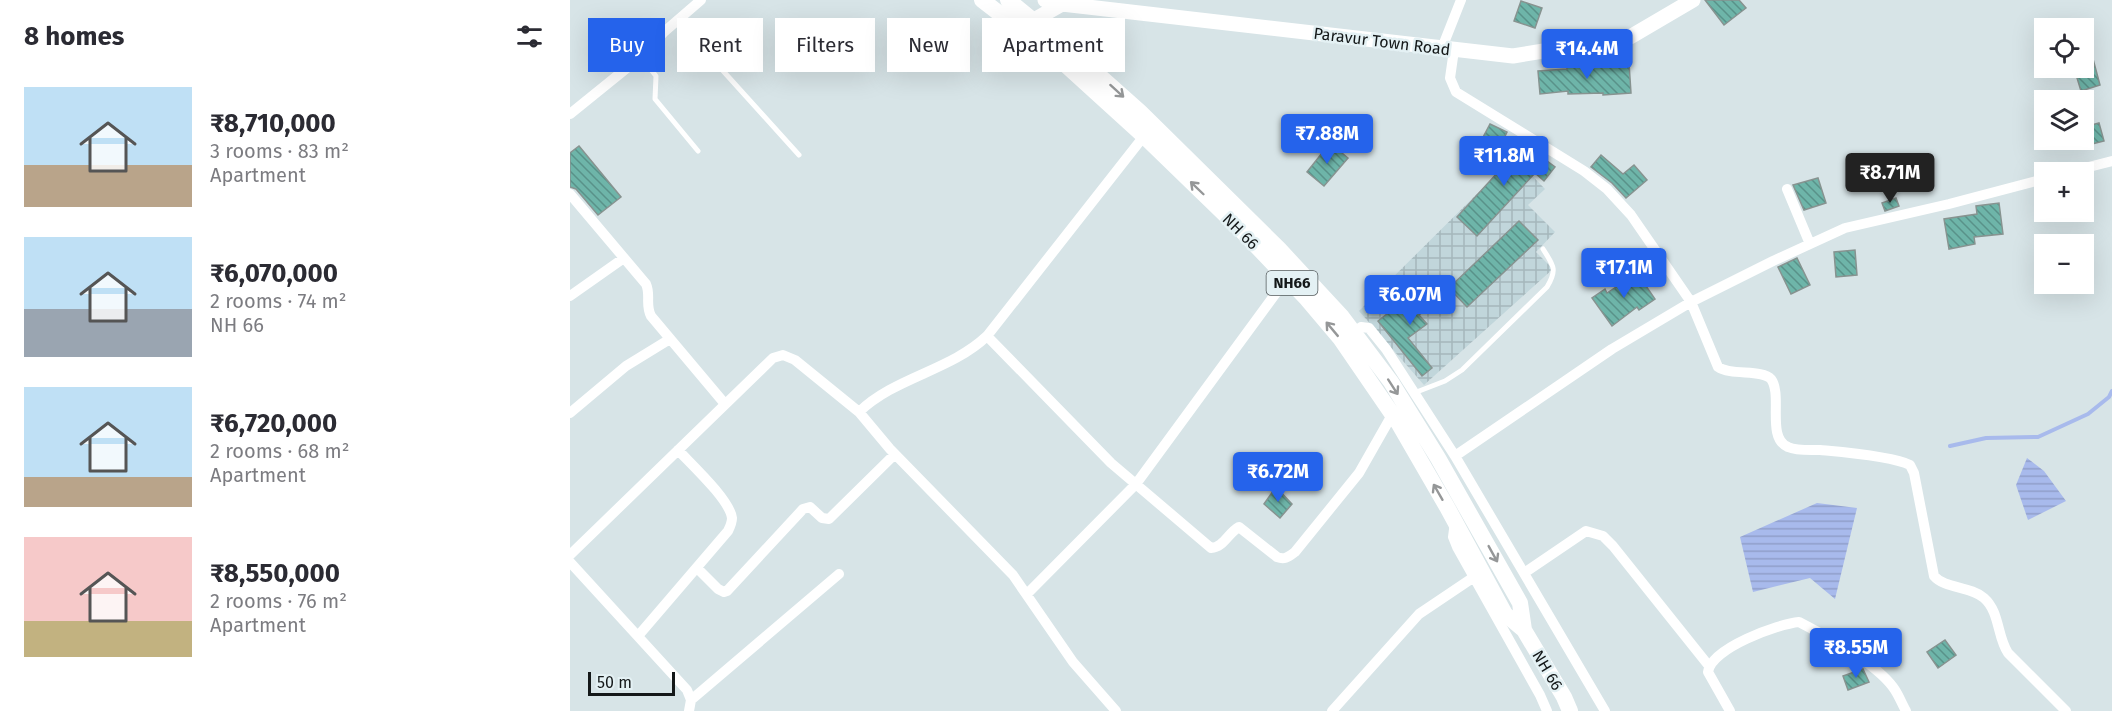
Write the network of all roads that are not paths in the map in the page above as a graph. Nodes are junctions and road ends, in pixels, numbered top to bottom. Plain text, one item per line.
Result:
1 (701, 0) edge
2 (982, 0) edge
3 (1008, 0) edge
4 (1045, 0) edge
5 (1461, 0) edge
6 (1693, 0) edge
7 (1062, 4) junction
8 (681, 18) edge
9 (1031, 18) edge
10 (1038, 18) edge
11 (677, 22) edge
12 (665, 34) edge
13 (1448, 49) junction
14 (622, 72) edge
15 (653, 72) edge
16 (724, 72) edge
17 (1094, 72) edge
18 (570, 114) edge
19 (1144, 136) junction
20 (698, 152) dead end
21 (799, 155) dead end
22 (2112, 161) edge
23 (2094, 166) edge
24 (2034, 182) edge
25 (1787, 189) dead end
26 (570, 194) edge
27 (1810, 244) junction
28 (1543, 249) dead end
29 (624, 258) junction
30 (1287, 278) junction
31 (570, 296) edge
32 (1691, 302) junction
33 (1354, 332) junction
34 (987, 336) junction
35 (670, 339) junction
36 (1414, 393) junction
37 (725, 404) junction
38 (859, 412) junction
39 (570, 413) edge
40 (1392, 415) junction
41 (678, 450) junction
42 (895, 454) junction
43 (1455, 456) junction
44 (1136, 484) junction
45 (1455, 522) junction
46 (570, 555) edge
47 (570, 562) edge
48 (697, 568) junction
49 (1524, 573) junction
50 (839, 574) dead end
51 (1474, 577) junction
52 (1027, 594) junction
53 (1524, 630) junction
54 (638, 636) junction
55 (1709, 666) junction
56 (690, 706) edge
57 (1116, 711) edge
58 (1332, 711) edge
59 (1547, 711) edge
60 (1570, 711) edge
61 (1605, 711) edge
62 (1730, 711) edge
63 (1906, 711) edge
64 (2066, 711) edge

1 - 8 street
2 - 19 highway, NH 66 / NH66
3 - 9 highway, NH 66 / NH66
4 - 7 main road, Paravur Town Road
5 - 13 street
6 - 13 main road, Paravur Town Road
7 - 10 main road
7 - 13 main road, Paravur Town Road
11 - 12 street
13 - 32 street
14 - 18 street
15 - 20 lane
16 - 21 lane
17 -> 33 highway, NH 66 / NH66
30 -> 19 highway, NH 66 / NH66
19 - 34 street
22 - 23 street
24 - 27 street
25 - 27 street
26 - 29 street
27 - 32 street
28 - 36 lane
29 - 31 street
29 - 35 street
40 -> 30 highway, NH 66 / NH66
30 - 44 street
32 - 43 street
32 - 64 street
33 - 36 street
33 -> 53 highway, NH 66 / NH66
34 - 38 street
34 - 44 street
35 - 37 street
35 - 39 street
36 - 43 street
37 - 38 street
37 - 41 street
38 - 42 street
40 - 44 street
45 -> 40 highway, NH 66 / NH66
41 - 46 street
41 - 48 street
42 - 48 street
42 - 52 street
43 - 49 street
44 - 52 street
45 - 51 street
45 - 53 highway, NH 66 / NH66
47 - 54 street
48 - 54 street
49 - 55 street
49 - 61 street
50 - 56 street
51 - 58 street
51 - 59 street
52 - 57 street
53 - 60 highway, NH 66 / NH66
54 - 56 street
55 - 62 street
55 - 63 street

